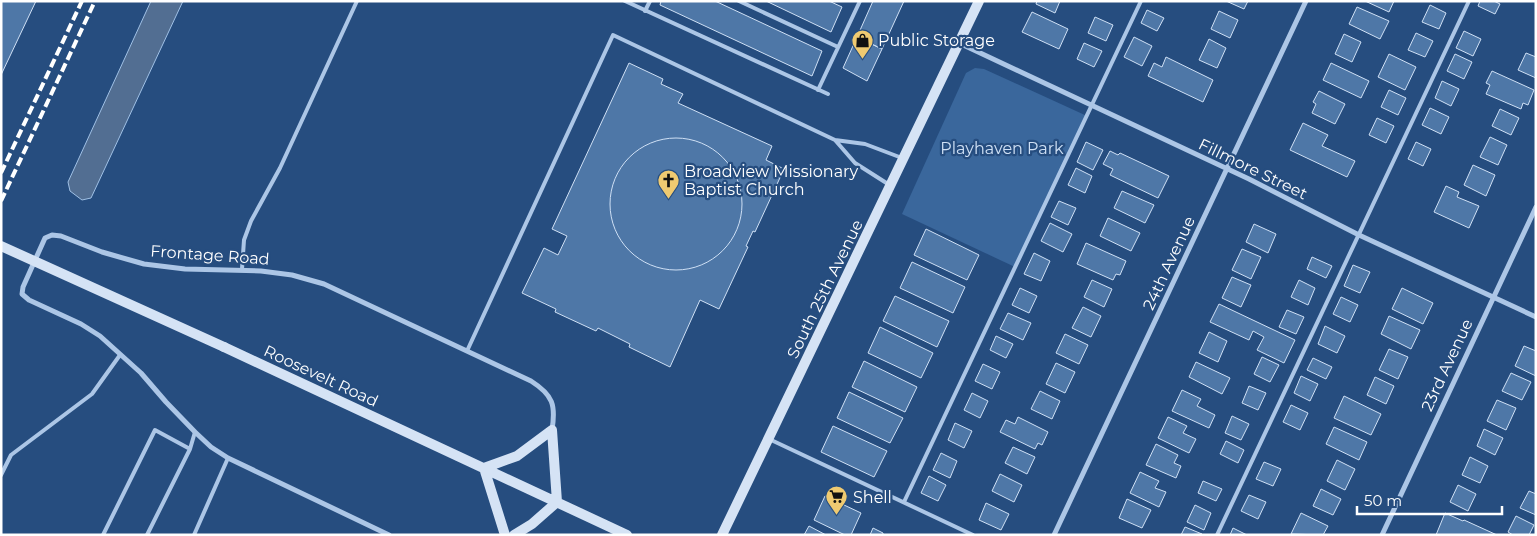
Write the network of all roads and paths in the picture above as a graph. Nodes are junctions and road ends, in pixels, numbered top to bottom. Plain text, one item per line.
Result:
1 (357, 1) edge
2 (625, 1) edge
3 (650, 1) edge
4 (739, 1) edge
5 (853, 1) edge
6 (979, 1) edge
7 (1142, 1) edge
8 (1306, 1) edge
9 (1469, 1) edge
10 (859, 3) edge
11 (645, 10) junction
12 (959, 44) junction
13 (838, 47) junction
14 (818, 90) junction
15 (828, 94) dead end
16 (1092, 106) junction
17 (835, 140) junction
18 (904, 159) junction
19 (1227, 169) junction
20 (891, 186) junction
21 (1536, 206) edge
22 (1359, 235) junction
23 (1, 246) edge
24 (242, 269) junction
25 (1493, 298) junction
26 (1536, 317) edge
27 (467, 351) junction
28 (120, 354) junction
29 (552, 430) junction
30 (195, 432) junction
31 (769, 439) junction
32 (190, 449) junction
33 (228, 458) junction
34 (484, 468) junction
35 (1, 475) edge
36 (557, 502) junction
37 (904, 502) junction
38 (103, 535) edge
39 (147, 535) edge
40 (194, 535) edge
41 (389, 535) edge
42 (505, 535) edge
43 (514, 535) edge
44 (627, 535) edge
45 (722, 535) edge
46 (973, 535) edge
47 (1054, 535) edge
48 (1217, 535) edge
49 (1382, 535) edge

1 - 24 lane
2 - 11 lane
3 - 11 lane
4 - 13 lane
5 - 10 lane
6 - 12 main road, South 25th Avenue
7 - 16 lane
8 - 19 street, 24th Avenue
9 - 22 lane
10 - 13 lane
11 - 14 lane
12 - 16 street, Fillmore Street
12 - 18 main road, South 25th Avenue
13 - 14 lane
14 - 15 lane
16 - 19 street, Fillmore Street
16 - 37 lane
17 - 18 lane
17 - 20 lane
17 - 27 lane
18 - 20 main road, South 25th Avenue
19 - 22 street, Fillmore Street
19 - 47 street, 24th Avenue
20 - 31 main road, South 25th Avenue
21 - 25 street, 23rd Avenue
22 - 25 street, Fillmore Street
22 - 48 lane
23 - 34 main road, Roosevelt Road, bridge
24 - 27 street, Frontage Road
24 - 28 street, Frontage Road
25 - 26 street, Fillmore Street
25 - 49 street, 23rd Avenue
27 - 29 street, Frontage Road
28 - 30 street, Frontage Road
28 - 35 lane
29 - 34 main road
29 - 36 main road
30 - 32 lane
30 - 33 street, Frontage Road
31 - 37 lane
31 - 45 main road, South 25th Avenue
32 - 38 lane
32 - 39 lane
33 - 40 lane
33 - 41 street, Frontage Road
34 - 36 main road, Roosevelt Road
34 - 42 main road
36 - 43 main road
36 - 44 main road, Roosevelt Road
37 - 46 lane

